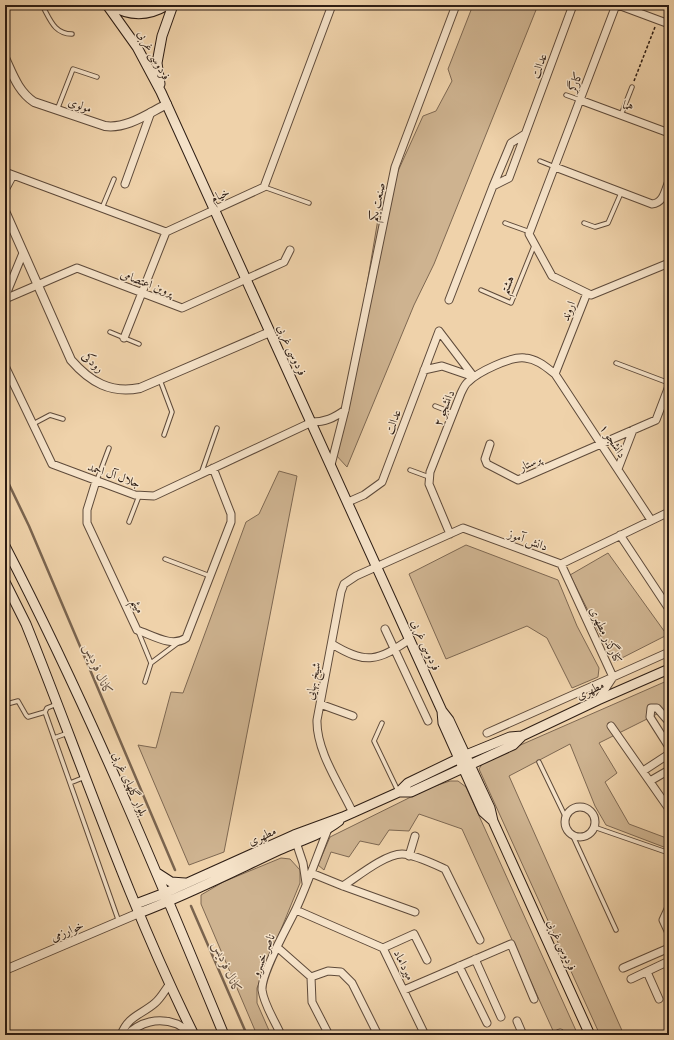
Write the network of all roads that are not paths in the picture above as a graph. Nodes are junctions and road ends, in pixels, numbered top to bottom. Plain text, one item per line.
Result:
1 (42, 5) edge
2 (107, 5) edge
3 (111, 5) edge
4 (167, 5) edge
5 (173, 5) edge
6 (332, 5) edge
7 (456, 5) edge
8 (573, 5) edge
9 (617, 5) edge
10 (669, 24) edge
11 (72, 34) dead end
12 (5, 58) edge
13 (97, 77) dead end
14 (632, 87) road end
15 (161, 92) junction
16 (566, 95) dead end
17 (580, 100) junction
18 (167, 104) junction
19 (57, 110) junction
20 (151, 112) junction
21 (621, 115) junction
22 (669, 133) edge
23 (525, 134) junction
24 (540, 161) dead end
25 (555, 167) junction
26 (5, 172) edge
27 (13, 175) junction
28 (114, 179) dead end
29 (669, 181) edge
30 (125, 184) dead end
31 (493, 186) junction
32 (264, 187) junction
33 (5, 190) edge
34 (621, 193) junction
35 (309, 203) dead end
36 (102, 208) junction
37 (215, 209) junction
38 (5, 211) edge
39 (505, 223) dead end
40 (584, 223) dead end
41 (9, 229) edge
42 (166, 232) junction
43 (530, 232) junction
44 (535, 244) junction
45 (290, 250) dead end
46 (23, 253) junction
47 (669, 264) edge
48 (247, 280) junction
49 (38, 285) junction
50 (481, 290) dead end
51 (142, 293) junction
52 (587, 293) junction
53 (5, 298) edge
54 (449, 300) dead end
55 (110, 332) dead end
56 (270, 332) junction
57 (124, 338) junction
58 (139, 344) dead end
59 (616, 362) dead end
60 (5, 366) edge
61 (424, 370) junction
62 (555, 374) junction
63 (474, 377) junction
64 (160, 380) junction
65 (669, 383) edge
66 (669, 386) edge
67 (435, 406) dead end
68 (345, 410) junction
69 (453, 414) junction
70 (63, 419) dead end
71 (312, 422) junction
72 (33, 424) junction
73 (217, 428) dead end
74 (633, 430) junction
75 (164, 435) dead end
76 (601, 443) junction
77 (490, 444) dead end
78 (109, 448) dead end
79 (331, 464) junction
80 (213, 468) junction
81 (618, 469) junction
82 (410, 470) dead end
83 (201, 474) junction
84 (430, 478) junction
85 (96, 481) junction
86 (139, 496) junction
87 (348, 502) junction
88 (669, 512) edge
89 (651, 520) junction
90 (129, 522) dead end
91 (450, 534) junction
92 (620, 535) junction
93 (5, 546) edge
94 (164, 559) dead end
95 (561, 564) junction
96 (377, 566) junction
97 (210, 576) junction
98 (5, 582) edge
99 (668, 605) edge
100 (385, 629) dead end
101 (137, 630) junction
102 (410, 639) junction
103 (180, 642) junction
104 (332, 644) junction
105 (394, 650) junction
106 (669, 652) edge
107 (151, 663) junction
108 (669, 669) edge
109 (613, 677) junction
110 (145, 682) dead end
111 (598, 700) junction
112 (7, 704) dead end
113 (58, 704) junction
114 (320, 704) junction
115 (45, 712) junction
116 (353, 716) dead end
117 (428, 721) dead end
118 (669, 722) edge
119 (382, 723) dead end
120 (610, 726) dead end
121 (69, 733) junction
122 (487, 733) dead end
123 (522, 736) junction
124 (54, 738) junction
125 (669, 747) edge
126 (669, 754) edge
127 (463, 757) junction
128 (539, 762) dead end
129 (467, 766) junction
130 (669, 770) edge
131 (642, 771) junction
132 (86, 777) junction
133 (650, 781) junction
134 (70, 783) junction
135 (399, 792) junction
136 (669, 809) edge
137 (353, 812) junction
138 (566, 818) junction
139 (327, 826) junction
140 (594, 827) junction
141 (572, 834) junction
142 (415, 836) dead end
143 (295, 839) junction
144 (669, 854) edge
145 (409, 856) junction
146 (157, 873) junction
147 (311, 873) junction
148 (188, 883) junction
149 (306, 883) junction
150 (343, 886) junction
151 (167, 898) junction
152 (136, 904) junction
153 (669, 906) edge
154 (296, 910) junction
155 (415, 912) dead end
156 (139, 913) junction
157 (119, 922) junction
158 (616, 930) dead end
159 (669, 933) edge
160 (480, 940) dead end
161 (277, 947) junction
162 (383, 948) junction
163 (669, 948) edge
164 (475, 959) junction
165 (427, 960) dead end
166 (669, 961) edge
167 (459, 966) junction
168 (623, 968) dead end
169 (5, 970) edge
170 (647, 972) junction
171 (311, 977) junction
172 (631, 979) dead end
173 (169, 985) junction
174 (404, 990) junction
175 (534, 999) dead end
176 (659, 1000) dead end
177 (501, 1017) dead end
178 (517, 1021) dead end
179 (487, 1023) dead end
180 (121, 1035) edge
181 (127, 1035) edge
182 (194, 1035) edge
183 (224, 1035) edge
184 (281, 1035) edge
185 (329, 1035) edge
186 (378, 1035) edge
187 (425, 1035) edge
188 (523, 1035) edge
189 (590, 1035) edge

1 - 11 lane
2 - 15 main road, فردوسی غربی
3 - 4 main road
5 - 15 main road
6 - 32 street
7 - 68 street, صنعت یکم
8 - 23 street, عدالت
9 - 10 street
9 - 17 street, کارگر
12 - 19 street, مولوی
13 - 19 lane
14 - 21 lane
15 - 18 main road, فردوسی غربی
16 - 17 lane
17 - 21 street, هما
17 - 25 street, کارگر
18 - 20 street, مولوی
18 - 37 main road, فردوسی غربی
19 - 20 street, مولوی
20 - 30 street
21 - 22 street, هما
23 - 31 street
23 - 31 street, عدالت
24 - 25 lane
25 - 34 street
25 - 43 street, کارگر
26 - 27 street
27 - 33 street
27 - 36 street
28 - 36 lane
29 - 34 street
31 - 54 street
32 - 35 lane
32 - 37 street, خیام
34 - 40 lane
36 - 42 street
37 - 42 street, خیام
37 - 48 main road, فردوسی غربی
38 - 41 street, رودکی
39 - 43 lane
41 - 46 street, رودکی
42 - 51 street
43 - 44 street
44 - 50 lane, هشتم
44 - 52 street
45 - 48 street, پروین اعتصامی
46 - 49 street, رودکی
46 - 53 street
47 - 52 street, اروند
48 - 51 street, پروین اعتصامی
48 - 56 main road, فردوسی غربی
49 - 51 street, پروین اعتصامی
49 - 53 street
49 - 64 street, رودکی
51 - 57 street
52 - 62 street, اروند
55 - 57 lane
56 - 64 street, رودکی
56 - 71 main road, فردوسی غربی
57 - 58 lane
59 - 65 lane
60 - 72 street, جلال آل احمد
61 - 63 street
61 - 63 street, عدالت
61 - 87 street, عدالت
62 - 63 street, دانشجو ۲
62 - 76 street, دانشجو ۱
63 - 69 street, دانشجو ۲
64 - 75 lane
66 - 74 street
67 - 69 lane
68 - 71 street
68 - 79 street, صنعت یکم
69 - 84 street, دانشجو ۲
70 - 72 lane
71 - 79 main road, فردوسی غربی
71 - 80 street, جلال آل احمد
72 - 85 street, جلال آل احمد
73 - 83 lane
74 - 76 street
74 - 81 street
76 - 77 street, پرستار
76 - 81 street, دانشجو ۱
78 - 85 lane
79 - 87 main road, فردوسی غربی
80 - 83 street, جلال آل احمد
80 - 97 street
81 - 89 street, دانشجو ۱
82 - 84 lane
83 - 86 street, جلال آل احمد
84 - 91 street, دانشجو ۲
85 - 86 street, جلال آل احمد
85 - 101 street, میثم
86 - 90 lane
87 - 96 main road, فردوسی غربی
88 - 89 street
89 - 92 street
91 - 95 street, دانش آموز
91 - 96 street, دانش آموز
92 - 95 street
92 - 99 street
93 - 146 main road, بلوار گلهای غربی
94 - 97 lane
95 - 109 street, کنارگذر مطهری
96 - 102 main road, فردوسی غربی
96 - 104 street, شیخ بهایی
97 - 103 street
98 - 113 main road
100 - 105 street
101 - 103 street, میثم
101 - 107 lane
102 - 105 street
102 - 127 main road, فردوسی غربی
103 - 107 lane
104 - 105 street
104 - 114 street, شیخ بهایی
105 - 117 street
106 - 109 street
107 - 110 lane
108 - 111 main road, مطهری
109 - 111 street
109 - 122 street, کنارگذر مطهری
111 - 123 main road, مطهری
112 - 115 lane
113 - 115 lane
113 - 121 main road
114 - 116 street
114 - 137 street, شیخ بهایی
115 - 124 lane
118 - 125 street
119 - 135 lane
120 - 131 street
121 - 124 lane
121 - 132 main road
123 - 127 main road, مطهری
123 - 129 main road, مطهری
124 - 134 lane
126 - 131 street
127 - 129 main road, فردوسی غربی
127 - 135 main road, مطهری
128 - 138 lane
129 - 135 main road, مطهری
129 - 189 main road, فردوسی غربی
130 - 133 street
131 - 133 street
132 - 134 lane
132 - 152 main road
133 - 136 street
134 - 157 lane
135 - 137 main road, مطهری
137 - 139 main road, مطهری
138 - 140 street
138 - 141 street
139 - 143 main road, مطهری
139 - 147 street, ناصر خسرو
140 - 141 street
140 - 144 lane
141 - 158 lane
142 - 145 street
143 - 148 main road, مطهری
143 - 149 street
143 - 151 main road
145 - 150 street
145 - 160 street
146 - 148 main road
146 - 151 main road, بلوار گلهای غربی
147 - 149 street, ناصر خسرو
147 - 150 street
148 - 151 main road, مطهری
149 - 154 street, ناصر خسرو
150 - 155 street
151 - 152 main road, مطهری
151 - 156 main road
151 - 183 main road, بلوار گلهای غربی
152 - 156 main road
153 - 159 street
154 - 161 street, ناصر خسرو
154 - 162 street, میرداماد
156 - 157 street, خوارزمی
156 - 173 main road
157 - 169 street, خوارزمی
161 - 171 street
161 - 184 street, ناصر خسرو
162 - 165 street
162 - 174 street, میرداماد
163 - 168 street
164 - 167 street
164 - 175 street
164 - 177 street
166 - 170 street
167 - 174 street
167 - 179 street
170 - 172 street
170 - 176 street
171 - 185 street
171 - 186 street
173 - 180 street
173 - 182 main road
174 - 187 street, میرداماد
178 - 188 street
181 - 182 street

